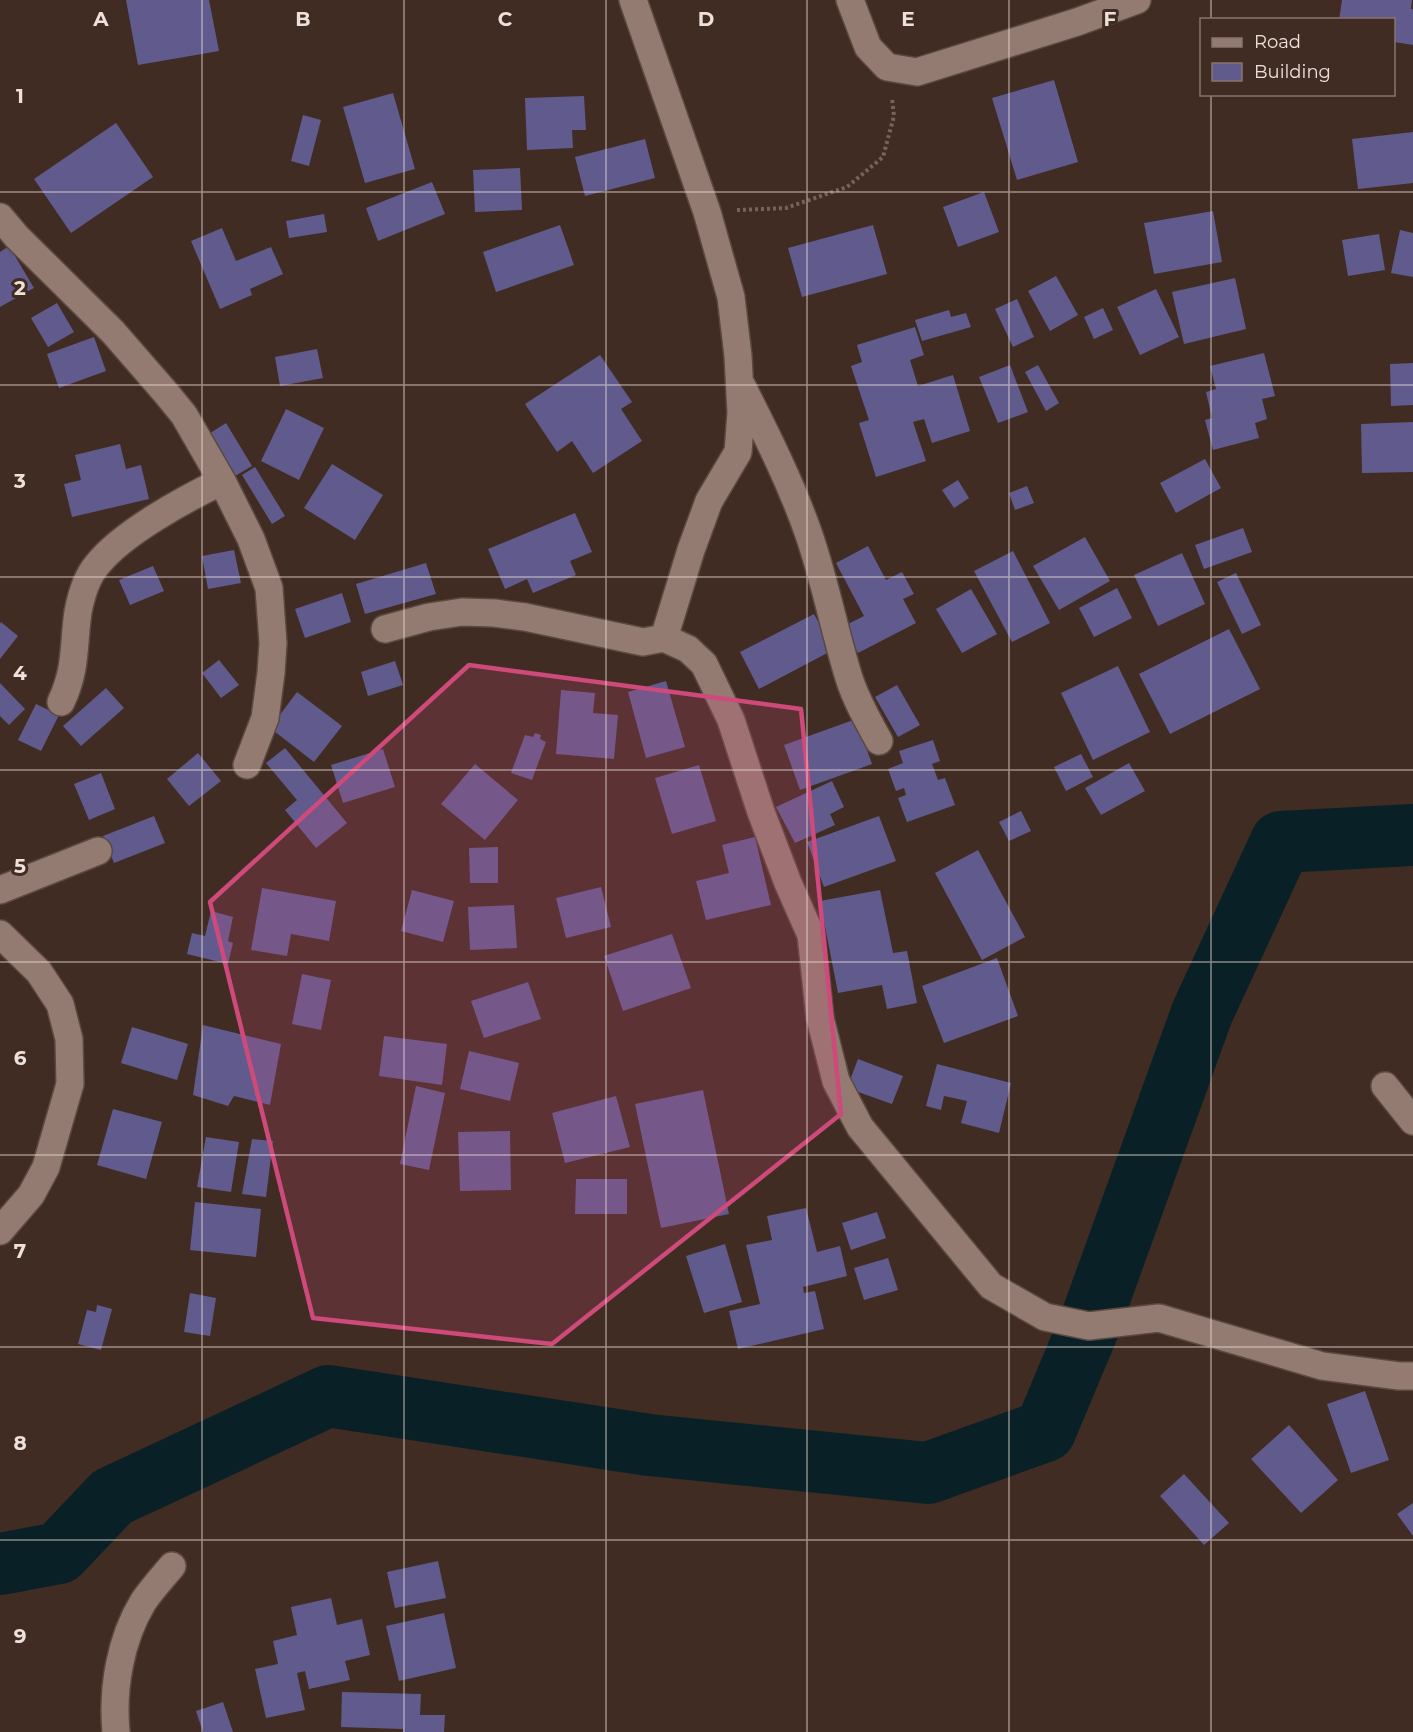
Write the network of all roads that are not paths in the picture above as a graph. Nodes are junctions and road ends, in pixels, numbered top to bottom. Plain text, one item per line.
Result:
1 (633, 0) edge
2 (850, 0) edge
3 (1137, 0) edge
4 (0, 217) edge
5 (739, 379) junction
6 (222, 481) junction
7 (386, 629) dead end
8 (664, 638) junction
9 (61, 702) dead end
10 (879, 741) dead end
11 (247, 765) dead end
12 (98, 851) dead end
13 (0, 890) edge
14 (0, 934) edge
15 (1385, 1086) dead end
16 (1413, 1121) edge
17 (0, 1231) edge
18 (1413, 1376) edge
19 (172, 1566) dead end
20 (116, 1732) edge

1 - 5 street
2 - 3 street
4 - 6 street
5 - 8 street
5 - 10 street
6 - 9 street
6 - 11 street
7 - 8 street
8 - 18 street
12 - 13 street
14 - 17 street
15 - 16 street
19 - 20 street

